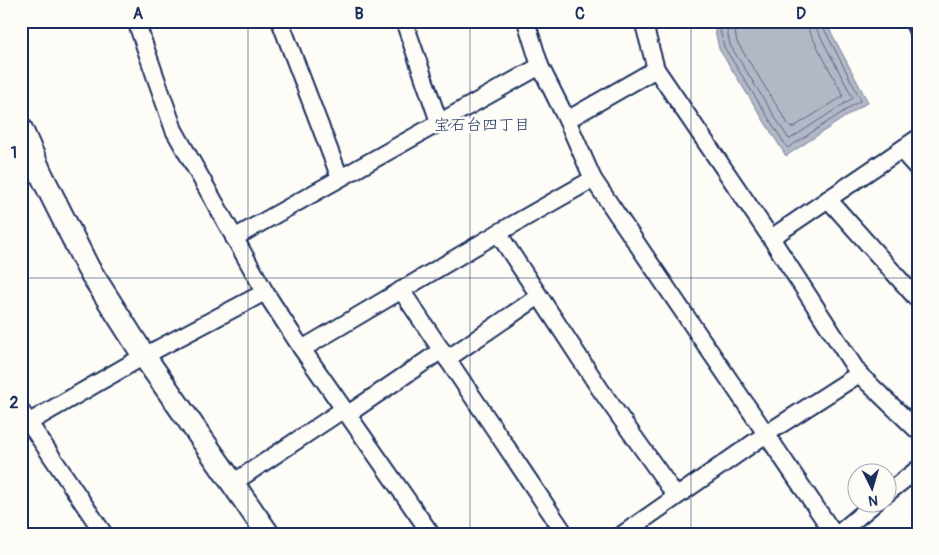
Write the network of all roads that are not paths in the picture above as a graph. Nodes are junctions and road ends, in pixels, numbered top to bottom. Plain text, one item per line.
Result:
1 (136, 21) edge
2 (280, 21) edge
3 (404, 21) edge
4 (526, 21) edge
5 (643, 21) edge
6 (913, 21) edge
7 (918, 32) edge
8 (540, 66) junction
9 (656, 69) junction
10 (568, 120) junction
11 (439, 122) junction
12 (21, 129) edge
13 (918, 138) edge
14 (901, 150) junction
15 (918, 169) edge
16 (340, 178) junction
17 (593, 179) junction
18 (828, 199) junction
19 (498, 233) junction
20 (234, 238) junction
21 (771, 238) junction
22 (401, 290) junction
23 (265, 292) junction
24 (539, 296) junction
25 (918, 300) edge
26 (302, 349) junction
27 (444, 354) junction
28 (144, 356) junction
29 (858, 374) junction
30 (346, 412) junction
31 (24, 420) edge
32 (918, 431) edge
33 (766, 434) junction
34 (918, 468) edge
35 (233, 483) junction
36 (896, 486) edge
37 (676, 496) junction
38 (864, 512) edge
39 (97, 532) edge
40 (268, 534) edge
41 (431, 534) edge
42 (565, 534) edge
43 (622, 534) edge
44 (834, 534) edge
45 (838, 534) edge

1 - 20 street
2 - 16 street
3 - 11 street
4 - 8 street
5 - 9 street
6 - 7 street
8 - 10 street
8 - 11 street
9 - 10 street
9 - 21 street
10 - 17 street
11 - 16 street
12 - 28 street
13 - 14 street
14 - 15 street
14 - 18 street
16 - 20 street
17 - 19 street
17 - 33 street
18 - 21 street
18 - 25 street
19 - 22 street
19 - 24 street
20 - 23 street
21 - 29 street
22 - 26 street
22 - 27 street
23 - 26 street
23 - 28 street
24 - 27 street
24 - 37 street
26 - 30 street
27 - 30 street
27 - 42 street
28 - 31 street
28 - 35 street
29 - 32 street
29 - 33 street
30 - 35 street
30 - 41 street
31 - 39 street
33 - 37 street
33 - 44 street
34 - 36 street
35 - 40 street
37 - 43 street
38 - 45 street

